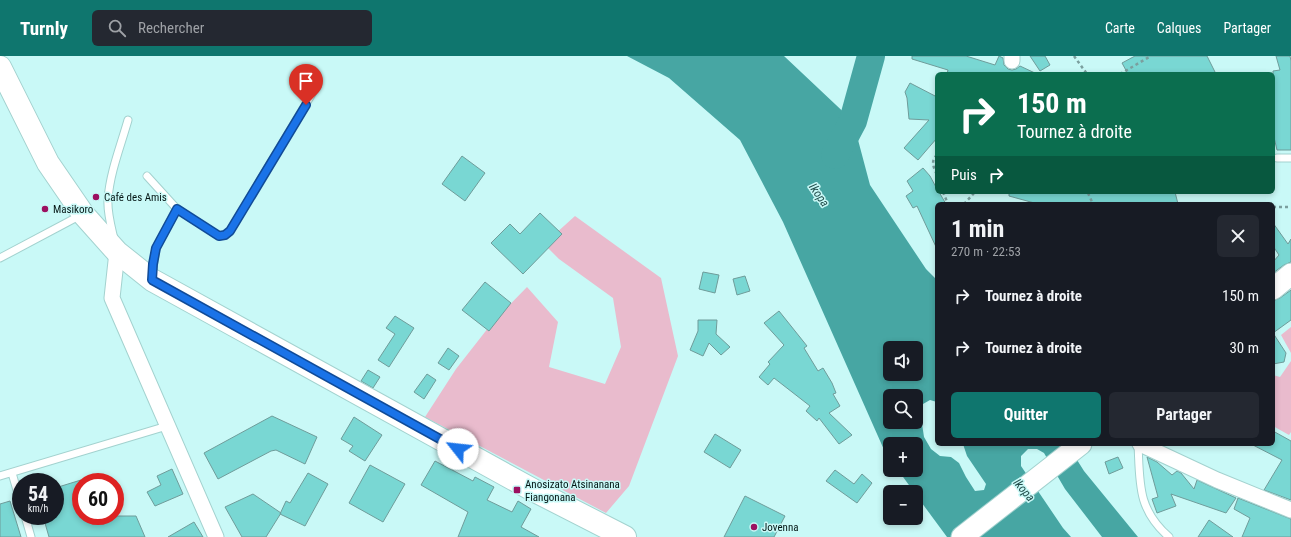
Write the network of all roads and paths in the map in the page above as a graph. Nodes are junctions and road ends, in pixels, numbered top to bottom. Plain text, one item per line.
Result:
1 (1074, 56) edge
2 (1151, 56) edge
3 (1, 72) edge
4 (1086, 72) edge
5 (1123, 72) edge
6 (313, 92) dead end
7 (128, 120) dead end
8 (935, 158) edge
9 (1276, 158) dead end
10 (1291, 158) edge
11 (935, 170) edge
12 (147, 176) dead end
13 (973, 194) edge
14 (966, 202) edge
15 (1275, 207) edge
16 (1291, 207) edge
17 (177, 209) junction
18 (83, 214) junction
19 (117, 252) junction
20 (0, 258) edge
21 (1291, 274) edge
22 (152, 280) junction
23 (1275, 287) edge
24 (167, 426) junction
25 (1078, 446) edge
26 (1139, 446) edge
27 (1143, 446) edge
28 (12, 473) joint
29 (0, 476) edge
30 (1291, 510) edge
31 (28, 525) edge
32 (617, 534) edge
33 (31, 537) edge
34 (216, 537) edge
35 (962, 537) edge
36 (1169, 537) edge

1 - 4 path
2 - 5 path
3 - 18 main road
6 - 17 lane
7 - 19 lane
8 - 11 path
9 - 10 lane
12 - 17 lane
13 - 14 path
15 - 16 path
17 - 22 lane
18 - 19 main road
18 - 20 lane
19 - 22 main road
19 - 24 street
21 - 23 main road
22 - 32 main road
24 - 28 lane
24 - 34 street
25 - 35 main road
26 - 36 lane
27 - 30 street
28 - 29 lane
31 - 33 lane

